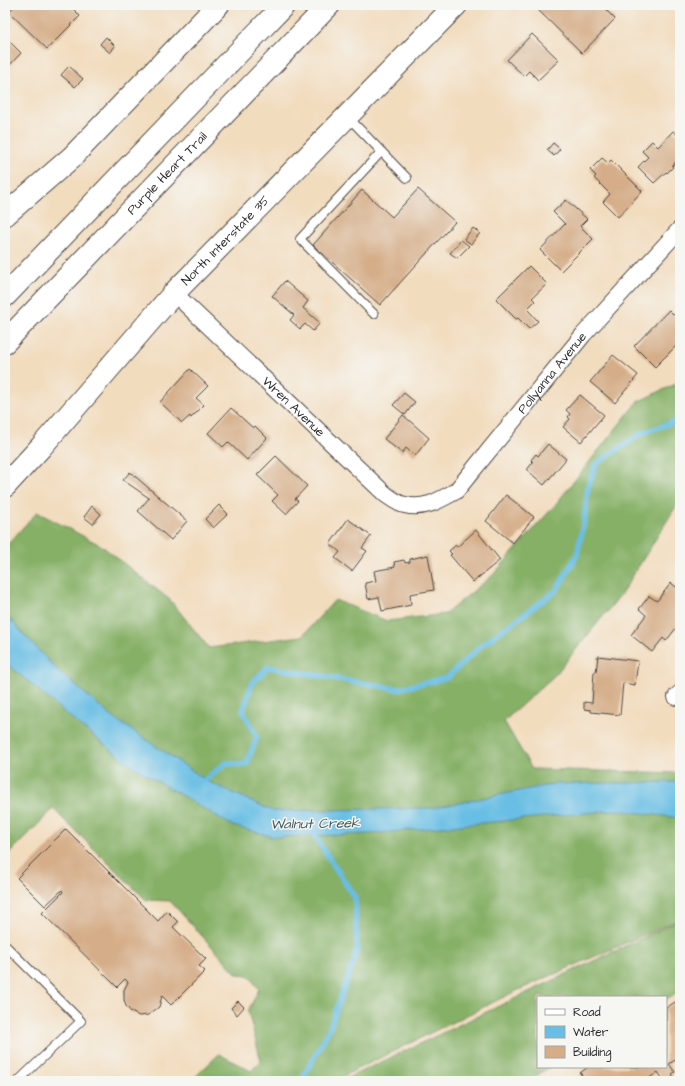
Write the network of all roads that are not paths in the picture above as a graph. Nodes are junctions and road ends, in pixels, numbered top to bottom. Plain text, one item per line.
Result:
1 (218, 5) edge
2 (284, 5) edge
3 (329, 5) edge
4 (456, 5) edge
5 (347, 116) junction
6 (382, 152) junction
7 (407, 178) dead end
8 (5, 215) edge
9 (680, 229) edge
10 (174, 293) junction
11 (5, 296) edge
12 (374, 314) dead end
13 (5, 342) edge
14 (5, 486) edge
15 (420, 506) joint
16 (5, 945) edge
17 (18, 1081) edge

1 - 8 main road
2 - 11 main road
3 - 13 main road, Purple Heart Trail
4 - 5 main road, North Interstate 35
5 - 6 lane
5 - 10 main road, North Interstate 35
6 - 7 lane
6 - 12 lane
9 - 15 street, Pollyanna Avenue
10 - 14 main road, North Interstate 35
10 - 15 street, Wren Avenue
16 - 17 lane

